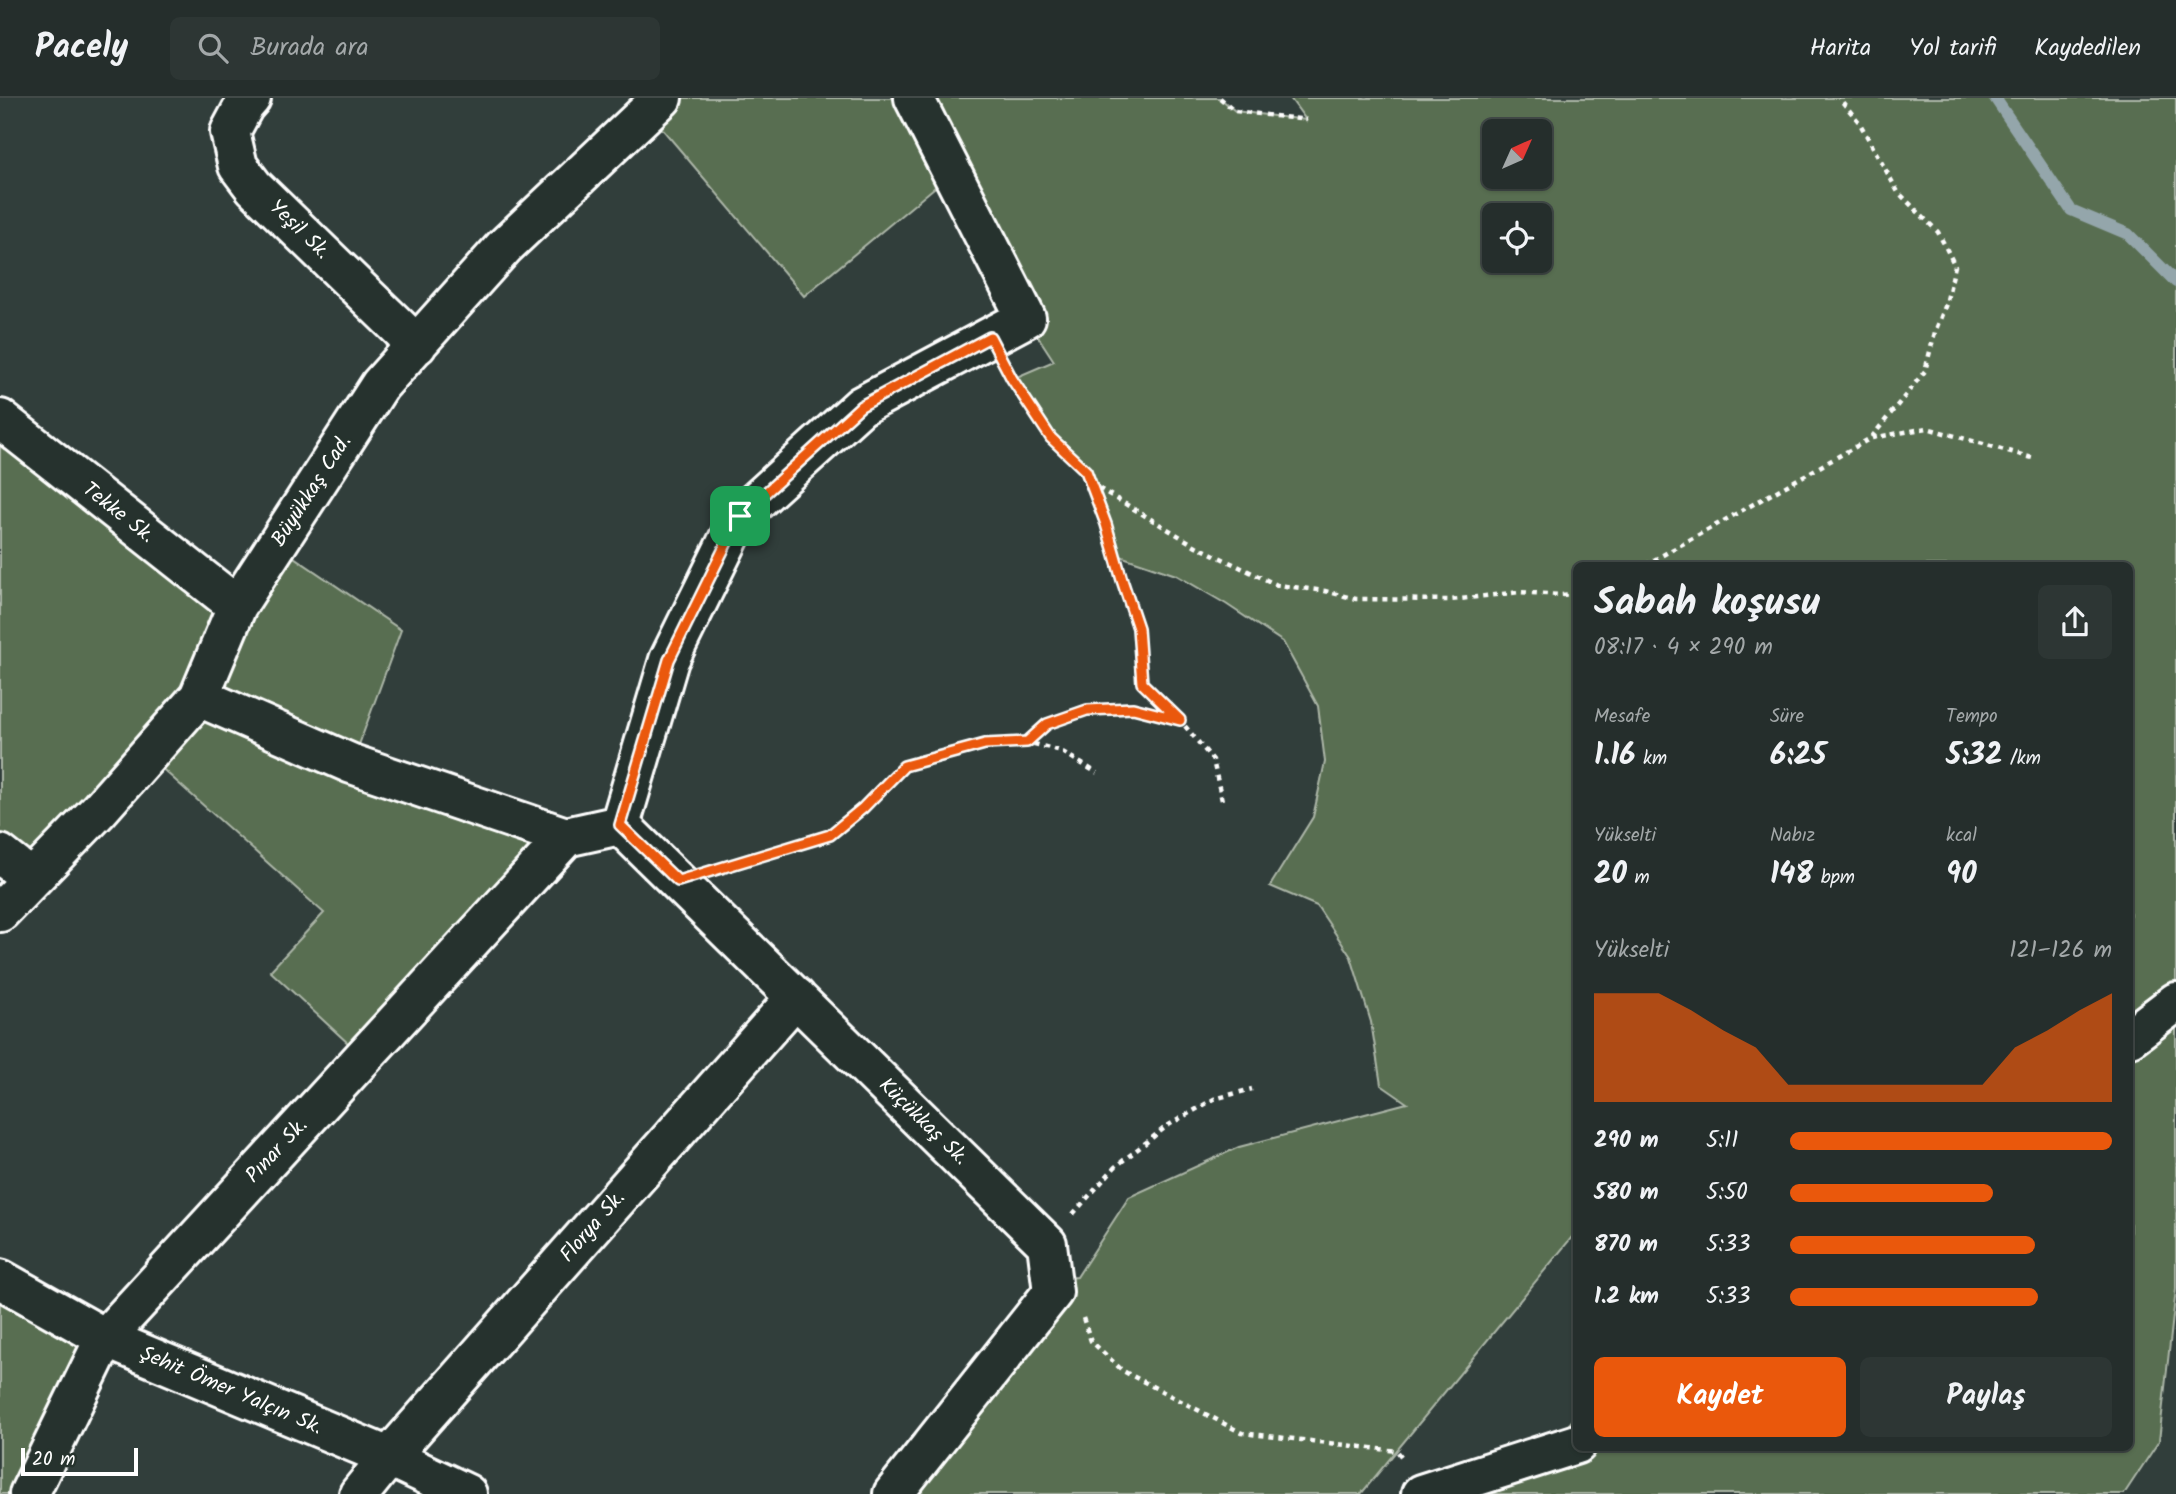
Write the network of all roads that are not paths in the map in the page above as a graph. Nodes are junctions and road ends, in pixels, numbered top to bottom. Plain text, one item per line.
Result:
1 (251, 98) edge
2 (662, 98) edge
3 (914, 98) edge
4 (417, 345) junction
5 (0, 419) edge
6 (237, 606) junction
7 (199, 697) junction
8 (620, 825) junction
9 (566, 837) junction
10 (0, 854) edge
11 (32, 880) junction
12 (0, 912) edge
13 (796, 997) junction
14 (2176, 1002) edge
15 (2133, 1035) edge
16 (0, 1279) edge
17 (105, 1338) junction
18 (1573, 1445) edge
19 (389, 1457) junction
20 (1424, 1492) edge
21 (29, 1494) edge
22 (359, 1494) edge
23 (467, 1494) edge
24 (893, 1494) edge

1 - 4 street, Yeşil Sk.
2 - 4 street, Büyükkaş Cad.
3 - 8 street
4 - 6 street, Büyükkaş Cad.
5 - 6 street, Tekke Sk.
6 - 7 street, Büyükkaş Cad.
7 - 9 street
7 - 11 street, Büyükkaş Cad.
8 - 9 street
8 - 13 street, Küçükkaş Sk.
9 - 17 street, Pınar Sk.
10 - 11 street
11 - 12 street, Büyükkaş Cad.
13 - 19 street, Florya Sk.
13 - 24 street, Küçükkaş Sk.
14 - 15 street
16 - 17 street, Şehit Ömer Yalçın Sk.
17 - 19 street, Şehit Ömer Yalçın Sk.
17 - 21 street, Pınar Sk.
18 - 20 street
19 - 22 street, Florya Sk.
19 - 23 street, Şehit Ömer Yalçın Sk.

